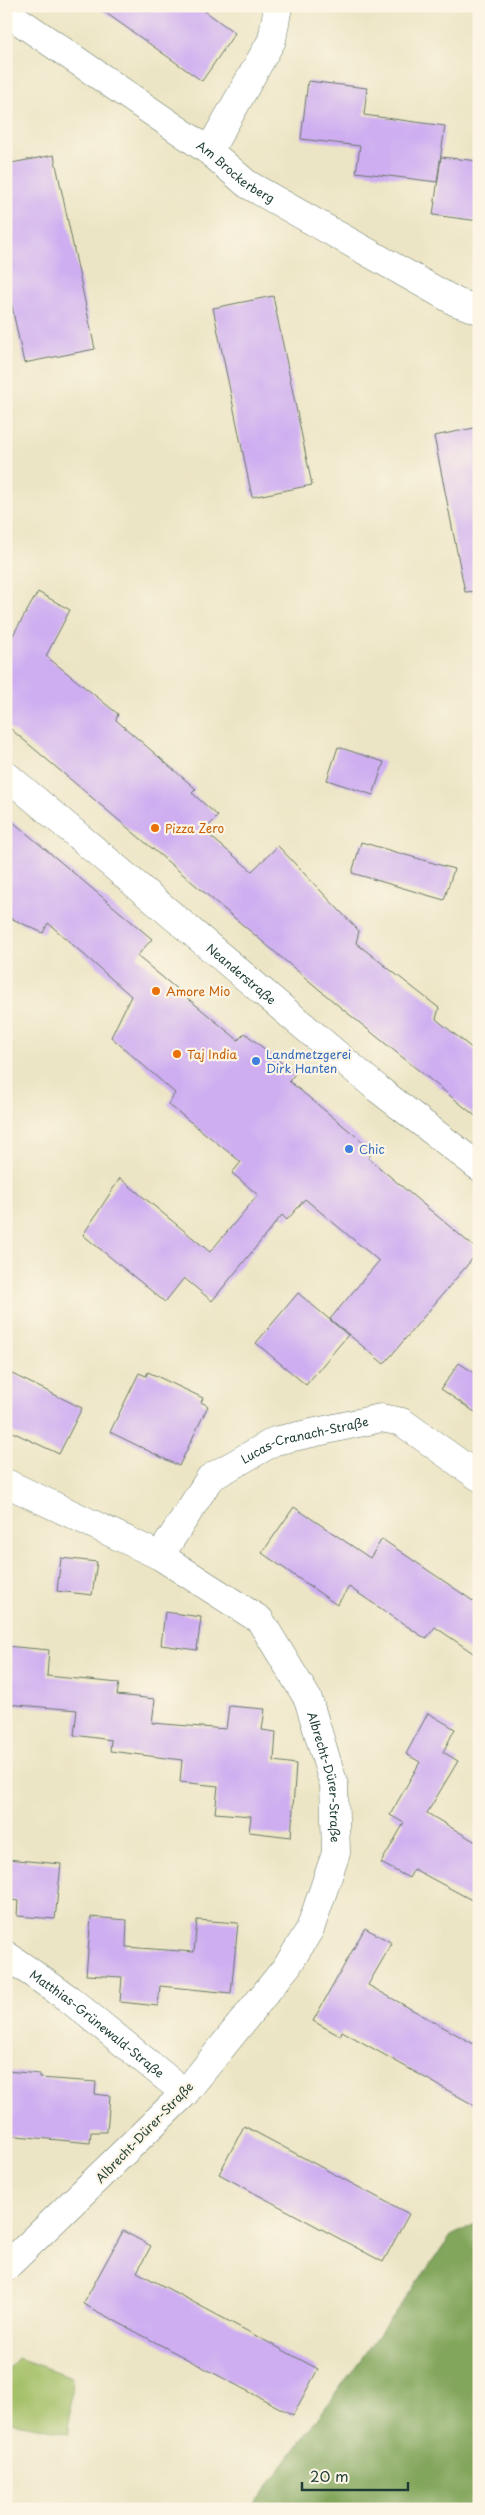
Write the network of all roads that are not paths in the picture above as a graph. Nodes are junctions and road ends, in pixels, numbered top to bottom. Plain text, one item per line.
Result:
1 (278, 6) edge
2 (6, 12) edge
3 (209, 151) junction
4 (479, 310) edge
5 (6, 775) edge
6 (479, 1167) edge
7 (479, 1477) edge
8 (6, 1483) edge
9 (160, 1556) junction
10 (6, 1956) edge
11 (185, 2093) junction
12 (6, 2268) edge

1 - 3 street
2 - 3 street, Am Brockerberg
3 - 4 street, Am Brockerberg
5 - 6 street, Neanderstraße
7 - 9 street, Lucas-Cranach-Straße
8 - 9 street, Albrecht-Dürer-Straße
9 - 11 street, Albrecht-Dürer-Straße
10 - 11 street, Matthias-Grünewald-Straße
11 - 12 street, Albrecht-Dürer-Straße

